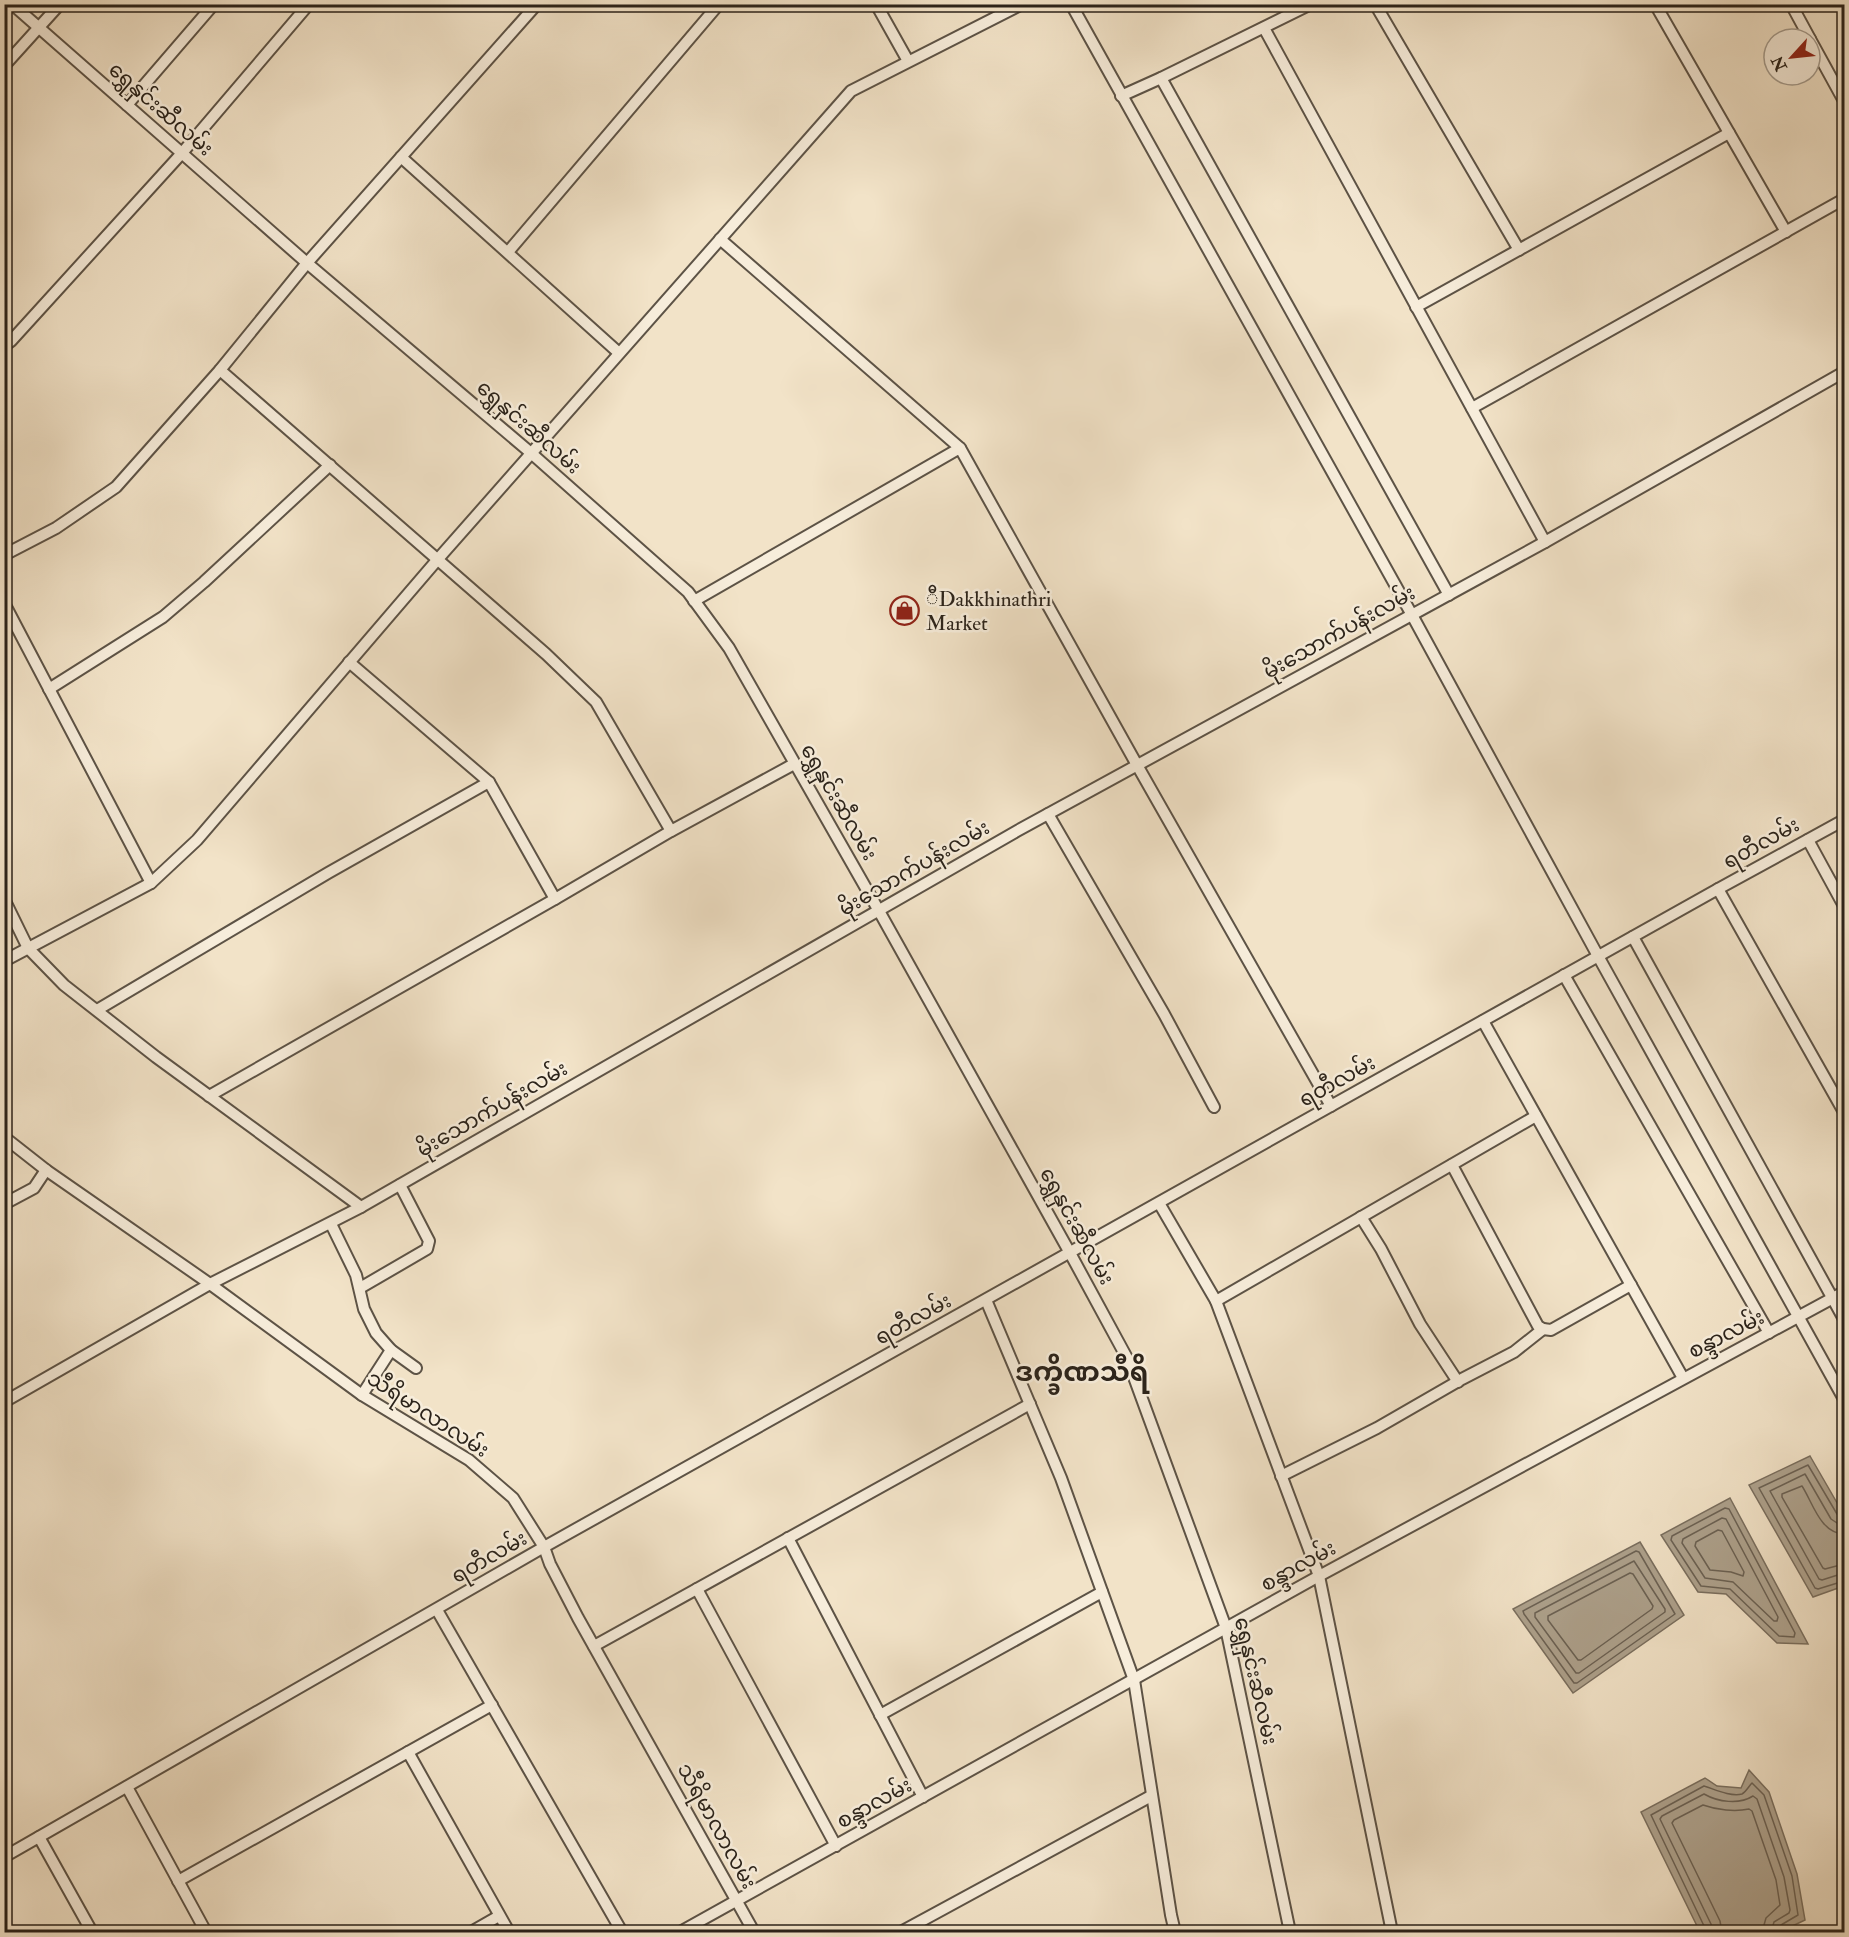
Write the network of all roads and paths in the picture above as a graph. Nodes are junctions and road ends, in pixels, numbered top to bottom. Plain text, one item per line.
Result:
1 (12, 4) edge
2 (60, 4) edge
3 (214, 4) edge
4 (309, 4) edge
5 (537, 4) edge
6 (719, 4) edge
7 (876, 4) edge
8 (1022, 4) edge
9 (1071, 4) edge
10 (1311, 4) edge
11 (1375, 4) edge
12 (1655, 4) edge
13 (1791, 4) edge
14 (1803, 27) edge
15 (38, 28) junction
16 (1264, 28) junction
17 (1822, 60) edge
18 (909, 61) junction
19 (4, 66) edge
20 (1161, 78) junction
21 (1121, 96) junction
22 (1845, 101) edge
23 (127, 105) junction
24 (1729, 133) junction
25 (183, 153) junction
26 (401, 157) junction
27 (1845, 199) edge
28 (1786, 232) junction
29 (720, 239) junction
30 (1519, 250) junction
31 (507, 252) junction
32 (307, 263) junction
33 (1416, 307) junction
34 (4, 346) edge
35 (619, 353) junction
36 (220, 370) junction
37 (1845, 372) edge
38 (1472, 408) junction
39 (960, 448) junction
40 (531, 453) junction
41 (330, 465) junction
42 (1545, 542) junction
43 (4, 555) edge
44 (438, 559) junction
45 (1449, 595) junction
46 (694, 601) junction
47 (4, 603) edge
48 (1412, 615) junction
49 (349, 662) junction
50 (50, 689) junction
51 (794, 764) junction
52 (1137, 765) junction
53 (489, 782) junction
54 (1048, 814) junction
55 (1845, 820) edge
56 (671, 831) junction
57 (1808, 840) junction
58 (151, 884) junction
59 (1718, 889) junction
60 (4, 899) edge
61 (555, 899) junction
62 (1845, 906) edge
63 (879, 910) junction
64 (1633, 937) junction
65 (28, 948) junction
66 (1598, 956) junction
67 (4, 961) edge
68 (1564, 975) junction
69 (97, 1010) junction
70 (1483, 1021) junction
71 (209, 1096) junction
72 (1214, 1107) dead end
73 (1331, 1107) junction
74 (1845, 1112) edge
75 (1536, 1116) junction
76 (4, 1137) edge
77 (1452, 1165) junction
78 (46, 1170) junction
79 (400, 1185) junction
80 (1159, 1203) junction
81 (4, 1204) edge
82 (361, 1207) junction
83 (1361, 1217) junction
84 (331, 1224) junction
85 (1070, 1253) junction
86 (210, 1284) junction
87 (1631, 1286) junction
88 (360, 1288) junction
89 (1845, 1292) edge
90 (1833, 1298) junction
91 (986, 1300) junction
92 (1216, 1301) junction
93 (1800, 1317) junction
94 (1845, 1319) edge
95 (1543, 1329) junction
96 (1769, 1333) junction
97 (391, 1350) junction
98 (416, 1368) dead end
99 (1683, 1378) junction
100 (1458, 1382) junction
101 (362, 1395) junction
102 (1845, 1399) edge
103 (4, 1402) edge
104 (1030, 1404) junction
105 (1281, 1476) junction
106 (788, 1538) junction
107 (544, 1547) junction
108 (1319, 1576) junction
109 (697, 1589) junction
110 (1102, 1592) junction
111 (437, 1610) junction
112 (1226, 1628) junction
113 (594, 1646) junction
114 (1134, 1680) junction
115 (492, 1705) junction
116 (880, 1715) junction
117 (408, 1752) junction
118 (127, 1787) junction
119 (1151, 1796) junction
120 (923, 1797) junction
121 (39, 1837) junction
122 (836, 1846) junction
123 (4, 1857) edge
124 (178, 1881) junction
125 (737, 1901) junction
126 (499, 1916) junction
127 (92, 1932) edge
128 (206, 1932) edge
129 (471, 1932) edge
130 (509, 1932) edge
131 (622, 1932) edge
132 (680, 1932) edge
133 (754, 1932) edge
134 (901, 1932) edge
135 (1175, 1932) edge
136 (1290, 1932) edge
137 (1392, 1932) edge

1 - 15 street, ရွှေနှင်းဆီလမ်း
2 - 15 street
3 - 23 street
4 - 25 street
5 - 26 street
6 - 31 street
7 - 18 street
8 - 18 street
9 - 21 street
10 - 16 street
11 - 30 street
12 - 24 street
13 - 14 street
15 - 19 street
15 - 23 street, ရွှေနှင်းဆီလမ်း
16 - 20 street
16 - 33 street
17 - 22 street
18 - 29 street
20 - 21 street
20 - 45 street
21 - 48 street
23 - 25 street, ရွှေနှင်းဆီလမ်း
24 - 28 street
24 - 30 street
25 - 32 street, ရွှေနှင်းဆီလမ်း
25 - 34 street
26 - 31 street
26 - 32 street
27 - 28 street
28 - 38 street
29 - 35 street
29 - 39 street
30 - 33 street
31 - 35 street
32 - 36 street
32 - 40 street, ရွှေနှင်းဆီလမ်း
33 - 38 street
35 - 40 street
36 - 41 street
36 - 43 street
37 - 42 street, မိုးသောက်ပန်းလမ်း
38 - 42 street
39 - 46 street
39 - 52 street
40 - 44 street
40 - 46 street, ရွှေနှင်းဆီလမ်း
41 - 44 street
41 - 50 street
42 - 45 street, မိုးသောက်ပန်းလမ်း
44 - 49 street
44 - 56 street
45 - 48 street, မိုးသောက်ပန်းလမ်း
46 - 51 street, ရွှေနှင်းဆီလမ်း
47 - 50 street
48 - 52 street, မိုးသောက်ပန်းလမ်း
48 - 66 street
49 - 53 street
49 - 58 street
50 - 58 street
51 - 56 street
51 - 63 street, ရွှေနှင်းဆီလမ်း
52 - 54 street, မိုးသောက်ပန်းလမ်း
52 - 73 street
53 - 61 street
53 - 69 street
54 - 63 street, မိုးသောက်ပန်းလမ်း
54 - 72 street
55 - 57 street, ရတီလမ်း
56 - 61 street
57 - 59 street, ရတီလမ်း
57 - 62 street
58 - 65 street
59 - 64 street, ရတီလမ်း
59 - 74 street
60 - 65 street
61 - 71 street
63 - 79 street, မိုးသောက်ပန်းလမ်း
63 - 85 street, ရွှေနှင်းဆီလမ်း
64 - 66 street, ရတီလမ်း
64 - 90 street
65 - 67 street
65 - 69 street
66 - 68 street, ရတီလမ်း
66 - 93 street
68 - 70 street, ရတီလမ်း
68 - 96 street
69 - 71 street
70 - 73 street, ရတီလမ်း
70 - 75 street
71 - 82 street
73 - 80 street, ရတီလမ်း
75 - 77 street
75 - 87 street
76 - 78 street, သီရိမာလာလမ်း
77 - 83 street
77 - 95 street
78 - 81 street
78 - 86 street, သီရိမာလာလမ်း
79 - 82 street, မိုးသောက်ပန်းလမ်း
79 - 88 street
80 - 85 street, ရတီလမ်း
80 - 92 street
82 - 84 street, မိုးသောက်ပန်းလမ်း
83 - 92 street
83 - 100 street
84 - 86 street, မိုးသောက်ပန်းလမ်း
84 - 88 street
85 - 91 street, ရတီလမ်း
85 - 112 street, ရွှေနှင်းဆီလမ်း
86 - 101 street, သီရိမာလာလမ်း
86 - 103 street, မိုးသောက်ပန်းလမ်း
87 - 95 street
87 - 99 street
88 - 97 street
89 - 90 street, စန္ဒာလမ်း
90 - 93 street, စန္ဒာလမ်း
90 - 94 street
91 - 104 street
91 - 107 street, ရတီလမ်း
92 - 105 street
93 - 96 street, စန္ဒာလမ်း
93 - 102 street
95 - 100 street
96 - 99 street, စန္ဒာလမ်း
97 - 98 street
97 - 101 street
99 - 108 street, စန္ဒာလမ်း
100 - 105 street
101 - 107 street, သီရိမာလာလမ်း
104 - 106 street
104 - 110 street
105 - 108 street
106 - 109 street
106 - 116 street
107 - 111 street, ရတီလမ်း
107 - 113 street, သီရိမာလာလမ်း
108 - 112 street, စန္ဒာလမ်း
108 - 137 street
109 - 113 street
109 - 122 street
110 - 114 street
110 - 116 street
111 - 115 street
111 - 118 street, ရတီလမ်း
112 - 114 street, စန္ဒာလမ်း
112 - 136 street, ရွှေနှင်းဆီလမ်း
113 - 125 street, သီရိမာလာလမ်း
114 - 119 street
114 - 120 street, စန္ဒာလမ်း
115 - 117 street
115 - 131 street
116 - 120 street
117 - 124 street
117 - 126 street
118 - 121 street, ရတီလမ်း
118 - 124 street
119 - 134 street
119 - 135 street
120 - 122 street, စန္ဒာလမ်း
121 - 123 street, ရတီလမ်း
121 - 127 street
122 - 125 street, စန္ဒာလမ်း
124 - 128 street
125 - 132 street, စန္ဒာလမ်း
125 - 133 street, သီရိမာလာလမ်း
126 - 129 street
126 - 130 street

